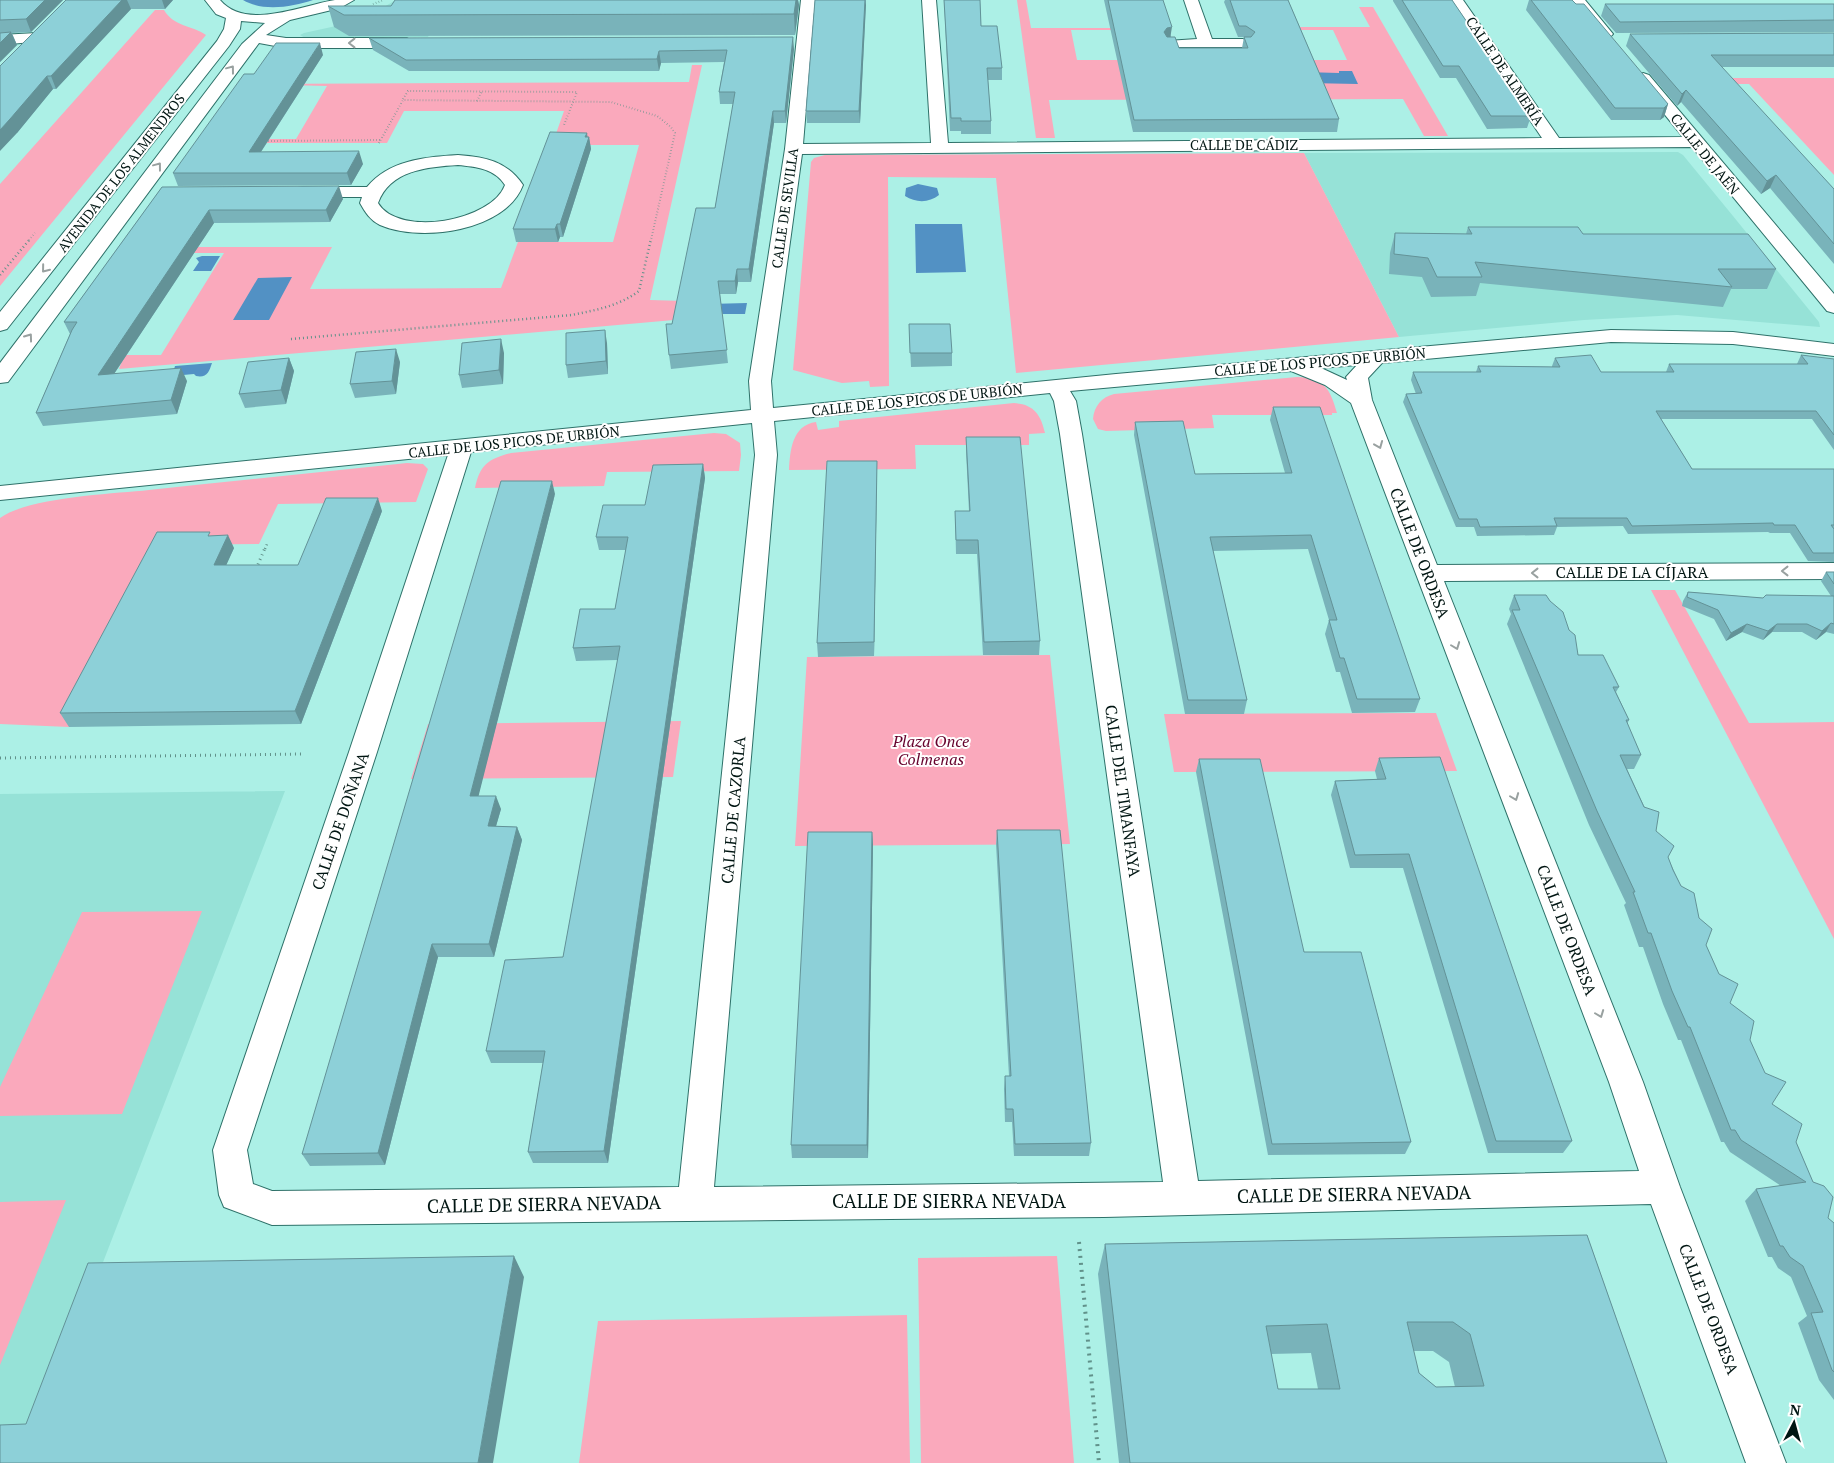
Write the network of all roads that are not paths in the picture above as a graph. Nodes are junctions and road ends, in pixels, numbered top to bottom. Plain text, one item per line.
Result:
1 (212, 0) edge
2 (348, 0) edge
3 (808, 0) edge
4 (929, 0) edge
5 (1191, 0) edge
6 (1456, 0) edge
7 (1577, 0) edge
8 (234, 15) junction
9 (285, 17) junction
10 (50, 25) edge
11 (37, 38) junction
12 (255, 38) junction
13 (0, 40) edge
14 (1615, 42) edge
15 (425, 43) edge
16 (1172, 44) edge
17 (1206, 44) junction
18 (1244, 44) edge
19 (18, 56) edge
20 (1634, 68) edge
21 (1696, 142) junction
22 (1554, 143) junction
23 (940, 148) junction
24 (794, 149) junction
25 (282, 192) edge
26 (371, 192) junction
27 (1834, 307) edge
28 (0, 325) edge
29 (1834, 350) edge
30 (1376, 357) junction
31 (1293, 365) junction
32 (0, 377) edge
33 (1057, 386) junction
34 (1361, 400) junction
35 (763, 416) junction
36 (461, 448) junction
37 (0, 493) edge
38 (1834, 571) edge
39 (1429, 573) junction
40 (1662, 1187) junction
41 (237, 1196) joint
42 (1183, 1198) junction
43 (695, 1203) junction
44 (1766, 1463) edge

1 - 8 street
2 - 9 street
3 - 24 street, CALLE DE SEVILLA
4 - 23 street
5 - 17 street
6 - 22 street, CALLE DE ALMERÍA
7 - 14 street
8 - 9 street
8 -> 28 street, AVENIDA DE LOS ALMENDROS
9 - 12 street, AVENIDA DE LOS ALMENDROS
10 - 11 street
11 - 13 street
11 - 19 street
15 -> 12 street
32 -> 12 street, AVENIDA DE LOS ALMENDROS
16 - 17 street
17 - 18 street
20 - 21 street, CALLE DE JAÉN
21 - 22 street, CALLE DE CÁDIZ
21 - 27 street, CALLE DE JAÉN
22 - 23 street, CALLE DE CÁDIZ
23 - 24 street, CALLE DE CÁDIZ
24 - 35 street, CALLE DE SEVILLA
25 - 26 street
26 - 26 street
29 - 30 street, CALLE DE LOS PICOS DE URBIÓN
30 - 31 street, CALLE DE LOS PICOS DE URBIÓN
30 - 34 street, CALLE DE ORDESA
31 - 33 street, CALLE DE LOS PICOS DE URBIÓN
31 - 34 street
33 - 35 street, CALLE DE LOS PICOS DE URBIÓN
33 - 42 street, CALLE DEL TIMANFAYA
34 -> 39 street, CALLE DE ORDESA
35 - 36 street, CALLE DE LOS PICOS DE URBIÓN
35 - 43 street, CALLE DE CAZORLA
36 - 37 street, CALLE DE LOS PICOS DE URBIÓN
36 - 41 street, CALLE DE DOÑANA
38 -> 39 street, CALLE DE LA CÍJARA
39 -> 40 street, CALLE DE ORDESA
40 - 42 street, CALLE DE SIERRA NEVADA
40 - 44 street, CALLE DE ORDESA
41 - 43 street, CALLE DE SIERRA NEVADA
42 - 43 street, CALLE DE SIERRA NEVADA

